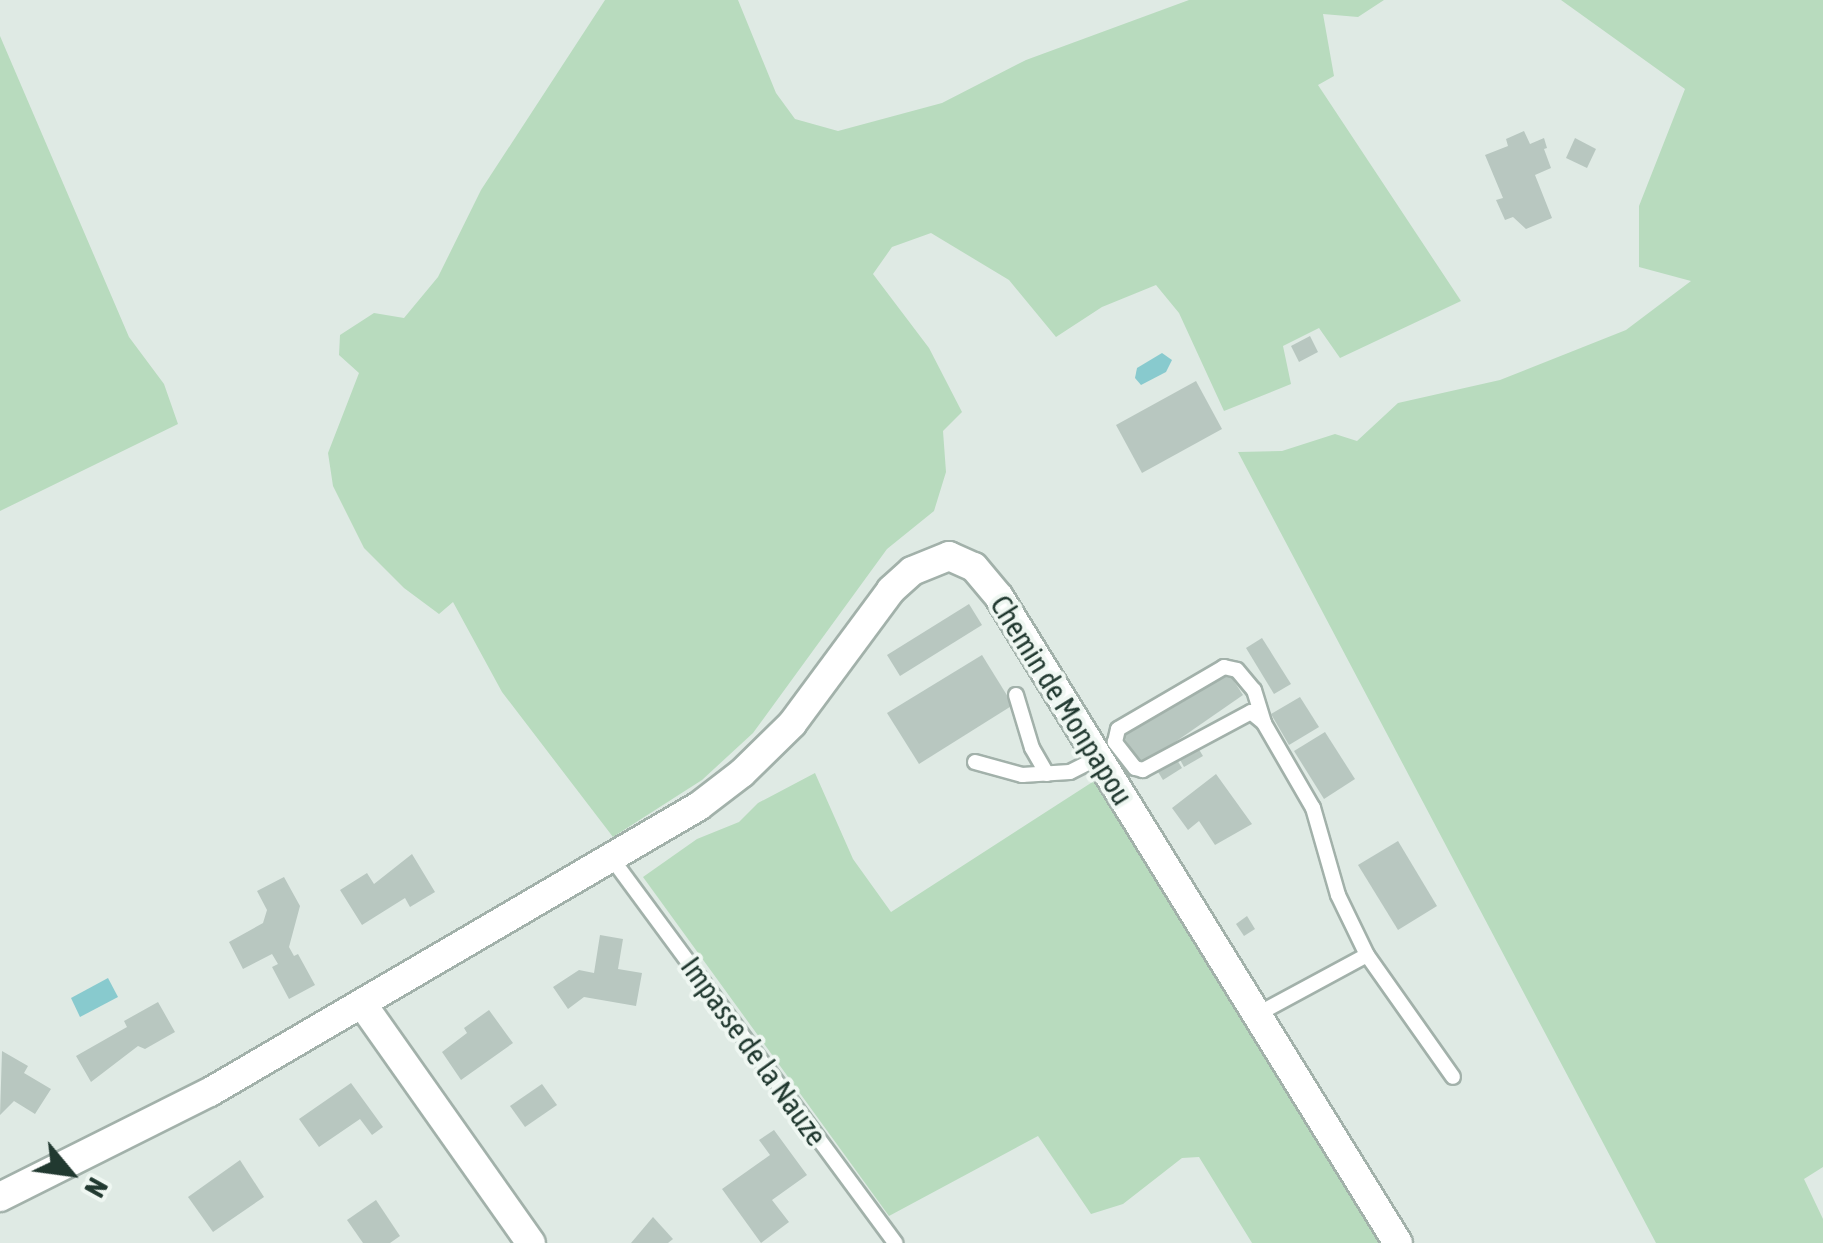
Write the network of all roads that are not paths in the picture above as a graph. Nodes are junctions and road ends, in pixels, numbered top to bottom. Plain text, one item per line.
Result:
1 (1016, 696) dead end
2 (1264, 722) junction
3 (1098, 758) junction
4 (975, 762) dead end
5 (1047, 774) junction
6 (613, 860) junction
7 (1367, 955) junction
8 (362, 1005) junction
9 (1256, 1014) junction
10 (1453, 1077) dead end
11 (0, 1197) edge
12 (531, 1243) edge
13 (895, 1243) edge
14 (1398, 1243) edge

1 - 5 lane
2 - 2 lane
2 - 7 lane
3 - 5 lane
3 - 6 street, Chemin de Monpapou
3 - 9 street, Chemin de Monpapou
4 - 5 lane
6 - 8 street, Chemin de Monpapou
6 - 13 lane, Impasse de la Nauze
7 - 9 lane
7 - 10 lane
8 - 11 street, Chemin de Monpapou
8 - 12 street
9 - 14 street, Chemin de Monpapou

